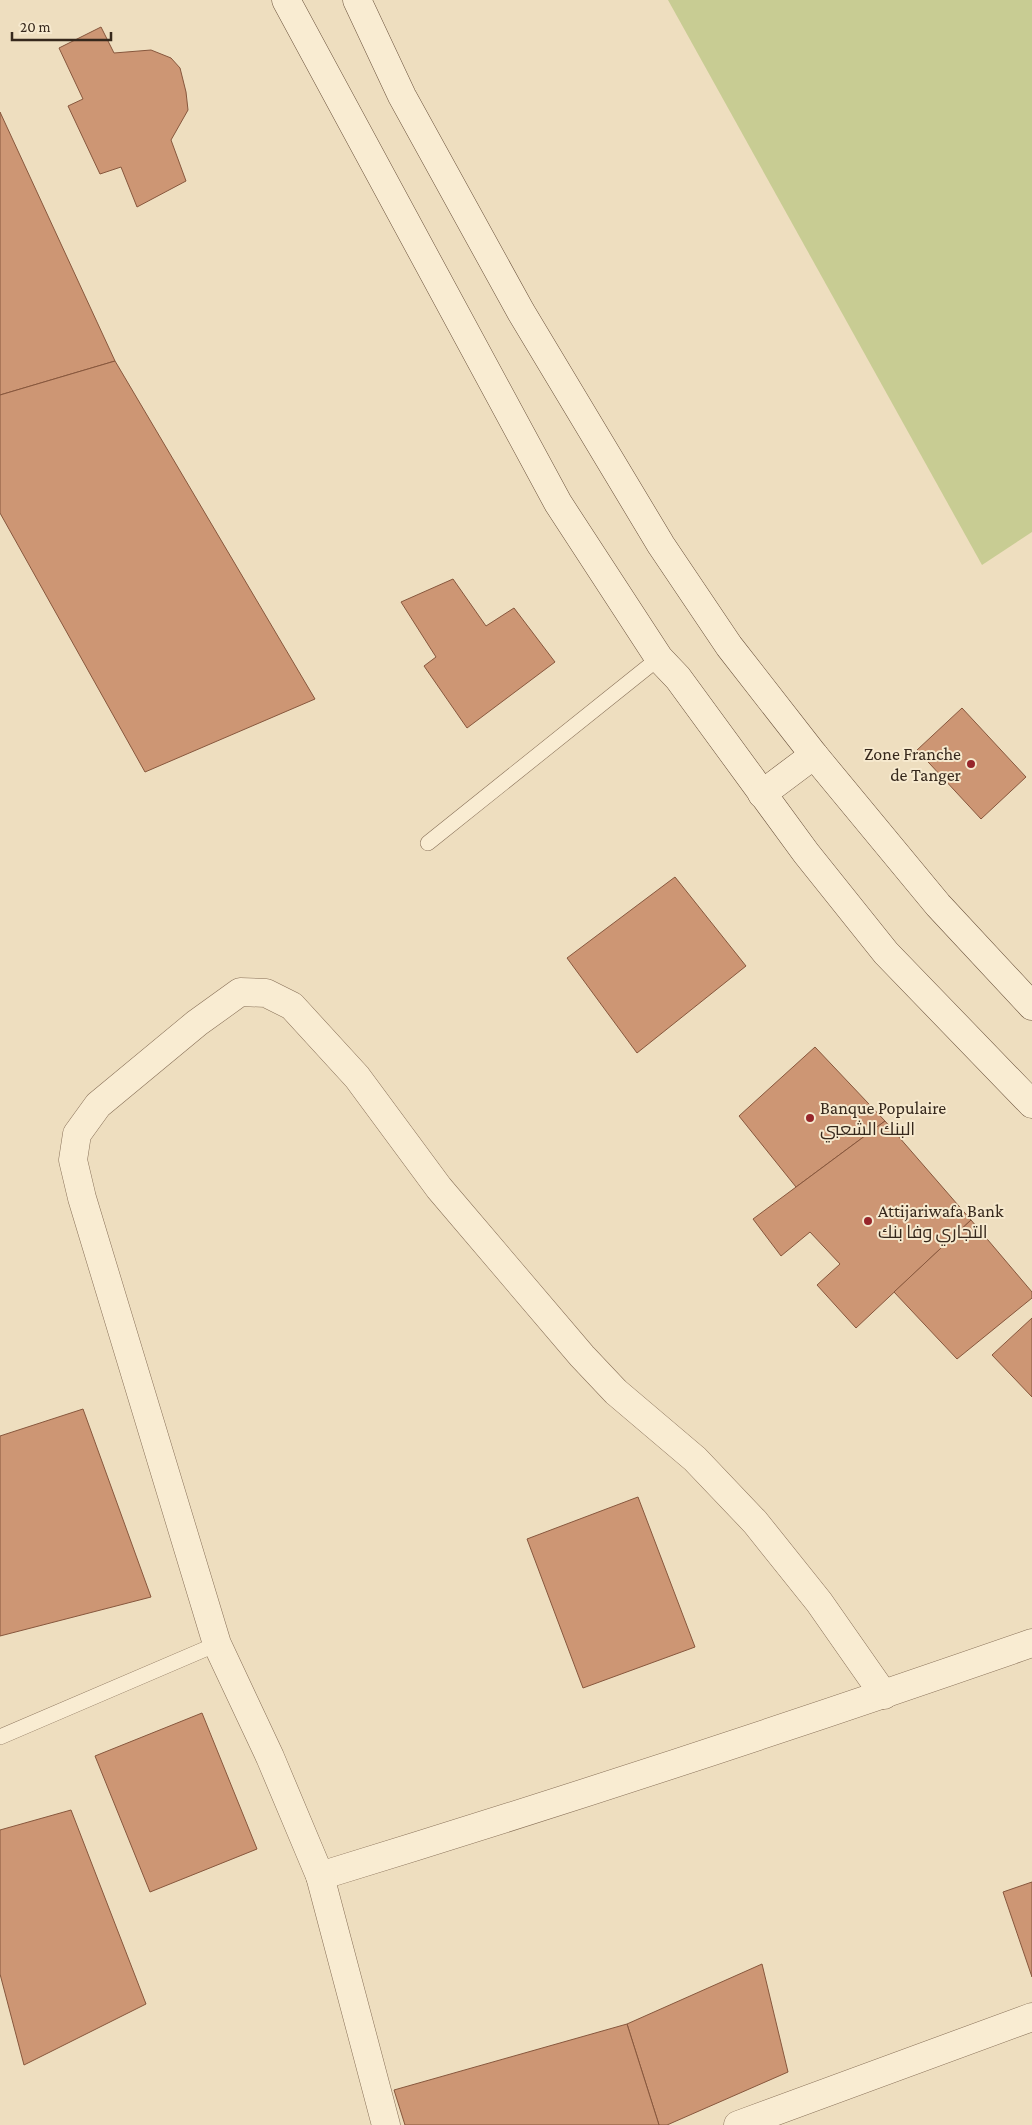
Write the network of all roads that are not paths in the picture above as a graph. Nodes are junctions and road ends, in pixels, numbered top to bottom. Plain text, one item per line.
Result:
1 (286, 0) edge
2 (357, 0) edge
3 (659, 658) junction
4 (814, 755) junction
5 (762, 794) junction
6 (428, 843) dead end
7 (1032, 1006) edge
8 (1032, 1104) edge
9 (1032, 1643) edge
10 (217, 1644) junction
11 (884, 1694) junction
12 (0, 1737) edge
13 (320, 1876) junction
14 (1032, 2018) edge
15 (386, 2125) edge
16 (738, 2125) edge

1 - 3 street
2 - 4 street
3 - 5 street
3 - 6 lane
4 - 5 street
4 - 7 street
5 - 8 street
9 - 11 street
10 - 11 street
10 - 12 lane
10 - 13 street
11 - 13 street
13 - 15 street
14 - 16 street

